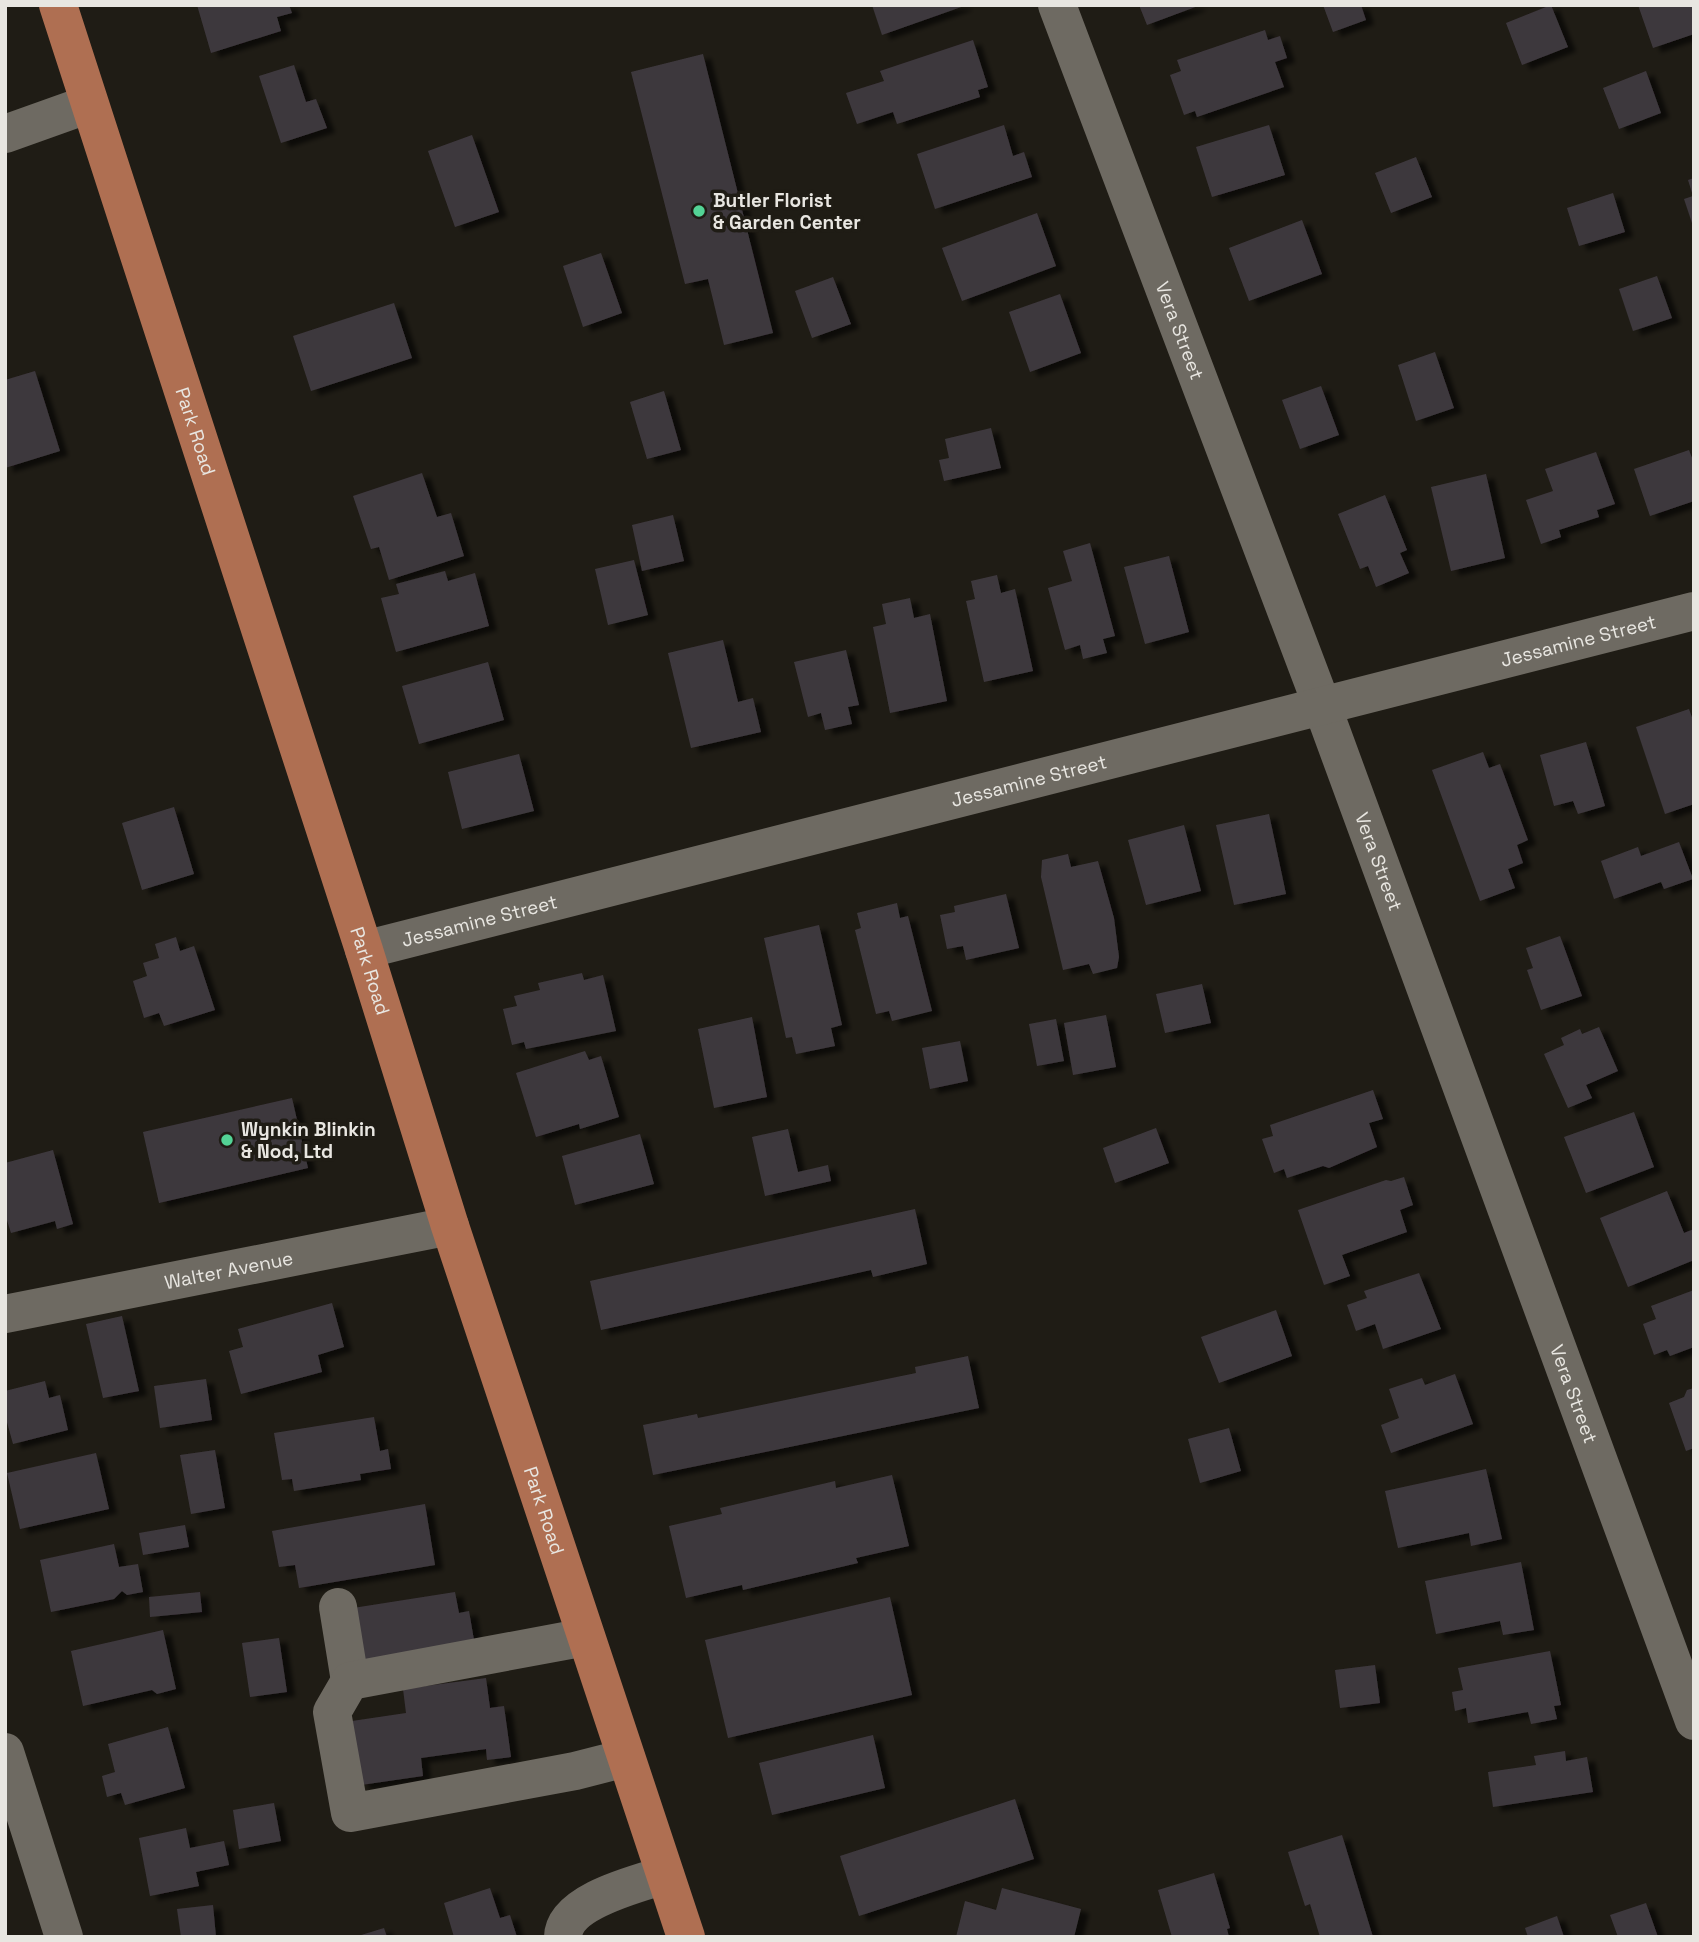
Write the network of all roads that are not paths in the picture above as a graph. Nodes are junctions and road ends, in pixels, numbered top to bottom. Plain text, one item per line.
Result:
1 (58, 5) edge
2 (1057, 5) edge
3 (89, 104) junction
4 (5, 134) edge
5 (1694, 611) edge
6 (1321, 703) junction
7 (364, 950) junction
8 (450, 1226) junction
9 (5, 1314) edge
10 (338, 1607) dead end
11 (586, 1637) junction
12 (350, 1681) junction
13 (1694, 1721) edge
14 (5, 1752) edge
15 (626, 1758) junction
16 (665, 1875) junction
17 (64, 1937) edge
18 (563, 1937) edge
19 (686, 1937) edge

1 - 3 main road, Park Road
2 - 6 street, Vera Street
3 - 4 street
3 - 7 main road, Park Road
5 - 6 street, Jessamine Street
6 - 7 street, Jessamine Street
6 - 13 street, Vera Street
7 - 8 main road, Park Road
8 - 9 street, Walter Avenue
8 - 11 main road, Park Road
10 - 12 street
11 - 12 street
11 - 15 main road, Park Road
12 - 15 street
14 - 17 street
15 - 16 main road, Park Road
16 - 18 street
16 - 19 main road, Park Road

